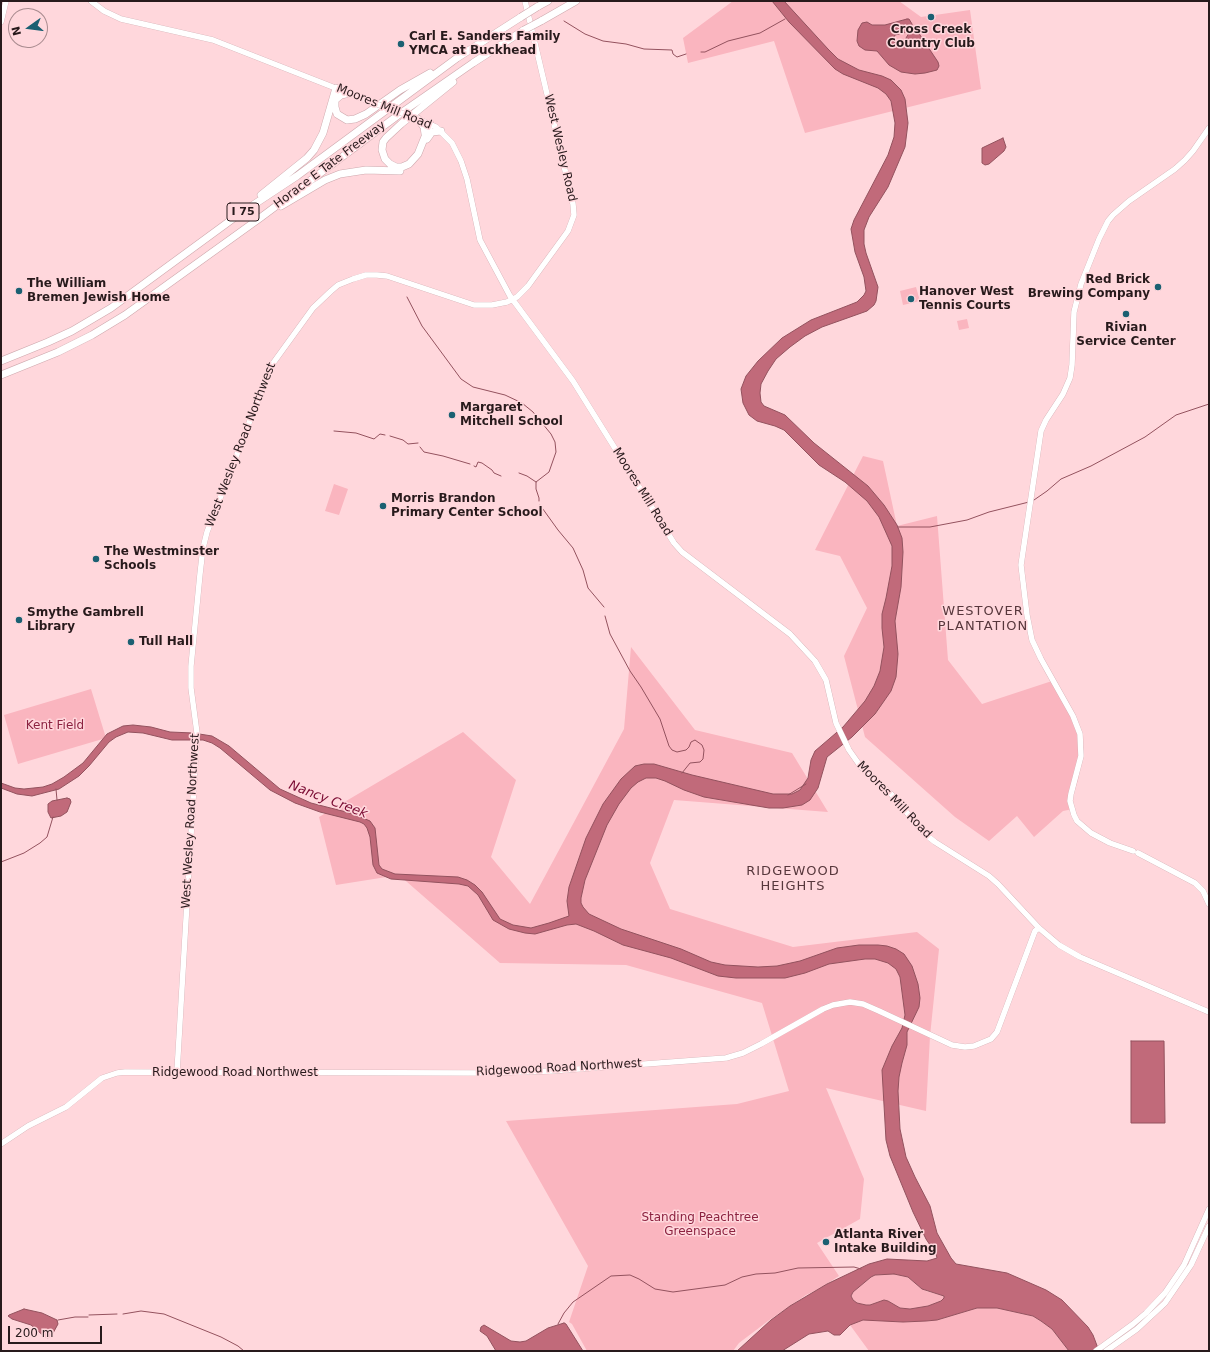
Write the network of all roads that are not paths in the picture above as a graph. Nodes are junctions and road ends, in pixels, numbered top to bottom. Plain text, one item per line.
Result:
1 (6, 1) edge
2 (91, 1) edge
3 (525, 1) edge
4 (548, 1) edge
5 (576, 1) edge
6 (1, 22) edge
7 (457, 58) junction
8 (473, 63) junction
9 (338, 88) junction
10 (350, 93) junction
11 (335, 100) junction
12 (418, 119) junction
13 (431, 125) junction
14 (1209, 128) edge
15 (441, 131) junction
16 (426, 138) junction
17 (238, 215) junction
18 (260, 218) junction
19 (512, 300) junction
20 (1, 361) edge
21 (1, 375) edge
22 (1209, 904) edge
23 (1039, 928) junction
24 (1209, 1012) edge
25 (177, 1072) junction
26 (1, 1144) edge
27 (1209, 1209) edge
28 (1209, 1226) edge
29 (1113, 1343) junction
30 (1096, 1351) edge
31 (1106, 1351) edge

1 - 6 street
2 - 9 street, Moores Mill Road
3 - 19 street, West Wesley Road
4 - 7 highway, Horace E Tate Freeway / I 75, bridge
5 - 8 highway, Horace E Tate Freeway / I 75, bridge
7 - 11 highway
7 - 17 highway, Horace E Tate Freeway / I 75
8 - 16 highway
8 - 18 highway, Horace E Tate Freeway / I 75
9 - 10 street, Moores Mill Road
9 - 11 highway
9 - 17 highway
10 - 11 highway
10 - 12 street, Moores Mill Road, bridge
12 - 13 street, Moores Mill Road
12 - 16 highway
13 - 15 street, Moores Mill Road
13 - 16 highway
14 - 22 street
15 - 16 highway
15 - 19 street, Moores Mill Road
16 - 18 highway
17 - 20 highway, Horace E Tate Freeway / I 75
18 - 21 highway, Horace E Tate Freeway / I 75
19 - 23 street, Moores Mill Road
19 - 25 street, West Wesley Road Northwest
23 - 24 street, Moores Mill Road
23 - 25 street, Ridgewood Road Northwest
25 - 26 street, Ridgewood Road Northwest
27 - 29 street
28 - 29 street
29 - 30 street
29 - 31 street

